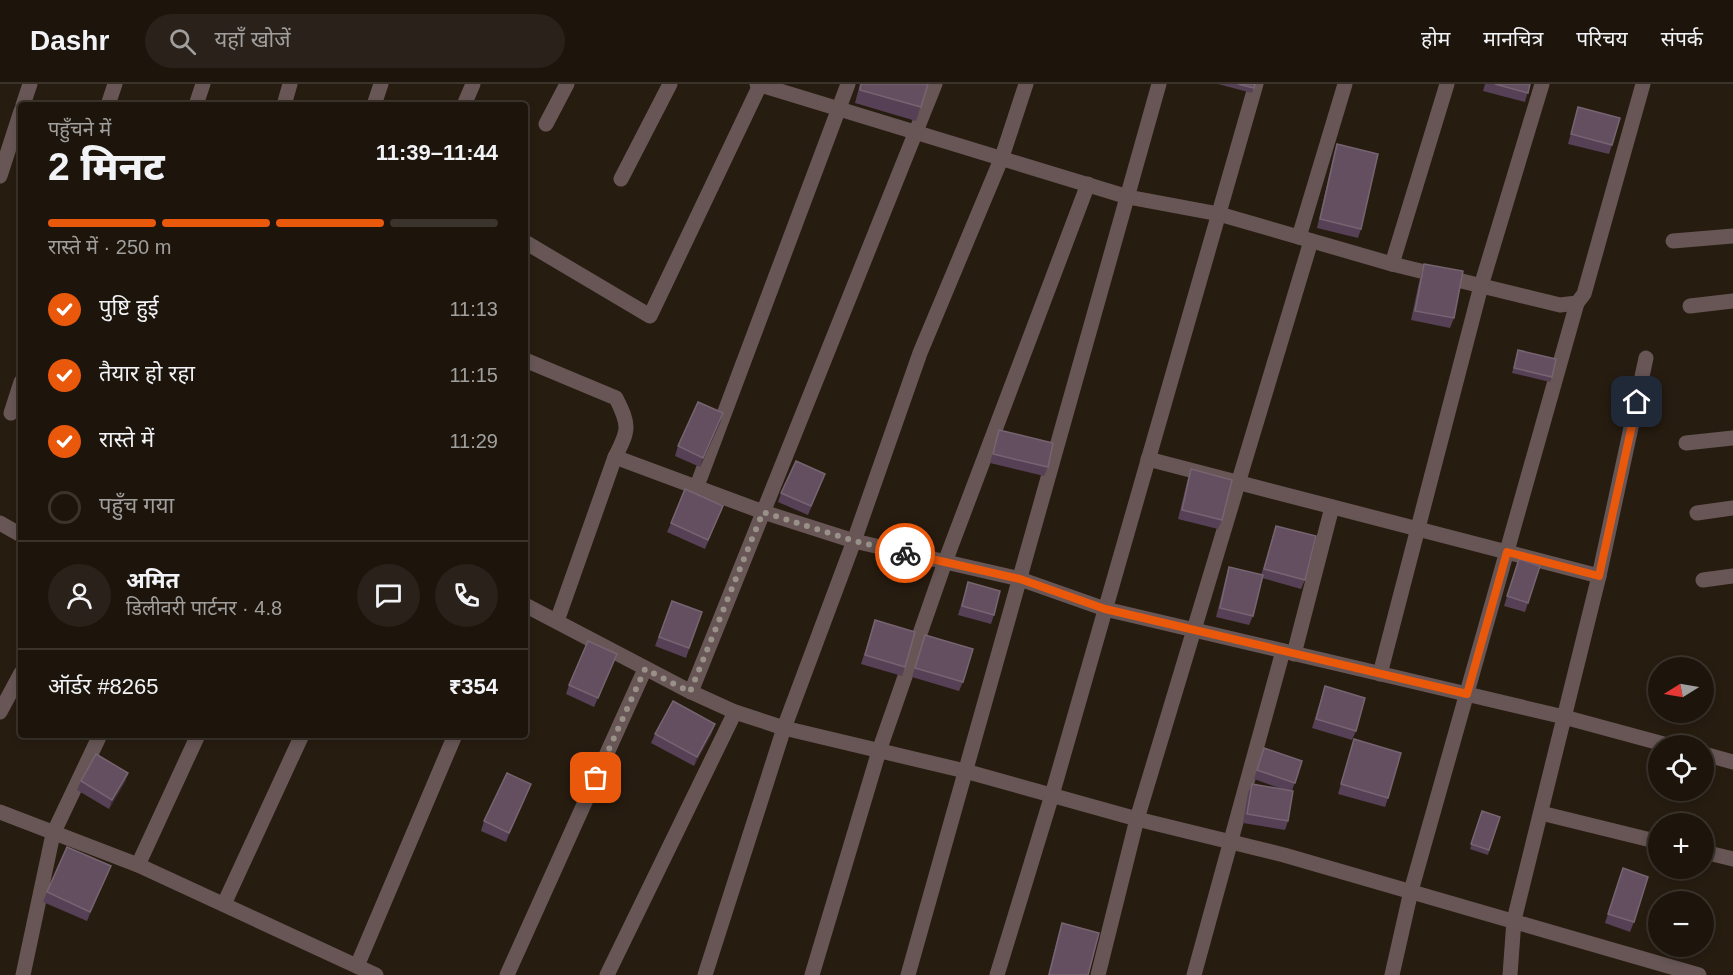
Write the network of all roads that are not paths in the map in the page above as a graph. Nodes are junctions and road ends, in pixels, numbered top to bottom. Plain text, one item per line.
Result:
1 (30, 84) edge
2 (115, 84) edge
3 (203, 84) edge
4 (291, 84) edge
5 (381, 84) edge
6 (472, 84) edge
7 (567, 84) edge
8 (670, 84) edge
9 (848, 84) edge
10 (935, 84) edge
11 (1026, 84) edge
12 (1159, 84) edge
13 (1256, 84) edge
14 (1346, 84) edge
15 (1447, 84) edge
16 (1542, 84) edge
17 (1643, 84) edge
18 (758, 85) edge
19 (24, 102) edge
20 (109, 102) edge
21 (197, 102) edge
22 (285, 102) edge
23 (375, 102) edge
24 (465, 102) edge
25 (839, 110) junction
26 (18, 120) edge
27 (546, 124) dead end
28 (918, 131) junction
29 (1002, 157) junction
30 (0, 176) edge
31 (621, 179) dead end
32 (1088, 184) junction
33 (1128, 197) junction
34 (1219, 214) junction
35 (1733, 236) edge
36 (1305, 239) junction
37 (1673, 241) dead end
38 (528, 244) edge
39 (1392, 264) junction
40 (1481, 286) junction
41 (1733, 301) edge
42 (1577, 303) junction
43 (1690, 306) dead end
44 (1646, 358) dead end
45 (528, 361) edge
46 (18, 391) edge
47 (11, 413) edge
48 (1733, 438) edge
49 (1686, 443) dead end
50 (615, 458) junction
51 (1148, 459) junction
52 (1239, 483) junction
53 (697, 486) junction
54 (1332, 507) junction
55 (1733, 508) edge
56 (763, 512) junction
57 (1697, 513) dead end
58 (0, 524) edge
59 (1417, 529) junction
60 (18, 533) edge
61 (854, 541) junction
62 (1507, 552) junction
63 (945, 562) junction
64 (1599, 576) junction
65 (1733, 576) edge
66 (1020, 579) junction
67 (1703, 580) dead end
68 (528, 606) edge
69 (1105, 609) junction
70 (557, 621) junction
71 (1194, 629) junction
72 (1289, 652) junction
73 (645, 669) junction
74 (1380, 674) junction
75 (18, 679) edge
76 (690, 692) junction
77 (1467, 694) junction
78 (0, 712) edge
79 (735, 712) junction
80 (1564, 717) junction
81 (784, 728) junction
82 (99, 738) edge
83 (197, 738) edge
84 (301, 738) edge
85 (454, 738) edge
86 (1648, 740) edge
87 (879, 751) junction
88 (1714, 757) edge
89 (1733, 762) edge
90 (965, 771) junction
91 (1052, 795) junction
92 (0, 812) edge
93 (1540, 813) junction
94 (1137, 819) junction
95 (53, 834) junction
96 (1648, 839) edge
97 (1231, 842) junction
98 (1714, 854) edge
99 (1733, 859) edge
100 (138, 865) junction
101 (1412, 891) junction
102 (224, 904) junction
103 (1514, 920) junction
104 (357, 966) junction
105 (23, 975) edge
106 (376, 975) edge
107 (507, 975) edge
108 (607, 975) edge
109 (705, 975) edge
110 (812, 975) edge
111 (908, 975) edge
112 (997, 975) edge
113 (1098, 975) edge
114 (1194, 975) edge
115 (1392, 975) edge
116 (1510, 975) edge
117 (1699, 975) edge

1 - 19 street
2 - 20 street
3 - 21 street
4 - 22 street
5 - 23 street
6 - 24 street
7 - 27 street
8 - 31 street
9 - 25 street
10 - 28 street
11 - 29 street
12 - 33 street
13 - 34 street
14 - 36 street
15 - 39 street
16 - 40 street
17 - 42 street
18 - 25 street
18 - 38 street
25 - 28 street
25 - 53 street
26 - 30 street
28 - 29 street
28 - 56 street
29 - 32 street
29 - 61 street
32 - 33 street
32 - 63 street
33 - 34 street
33 - 66 street
34 - 36 street
34 - 51 street
35 - 37 street
36 - 39 street
36 - 52 street
39 - 40 street
40 - 42 street
40 - 59 street
41 - 43 street
42 - 62 street
44 - 64 street
45 - 50 street
46 - 47 street
48 - 49 street
50 - 53 street
50 - 70 street
51 - 52 street
51 - 69 street
52 - 54 street
52 - 71 street
53 - 56 street
54 - 59 street
54 - 72 street
55 - 57 street
56 - 61 street
56 - 76 street
58 - 60 street
59 - 62 street
59 - 74 street
61 - 63 street
61 - 81 street
62 - 64 street
62 - 77 street
63 - 66 street
63 - 87 street
64 - 80 street
65 - 67 street
66 - 69 street
66 - 90 street
68 - 70 street
69 - 71 street
69 - 91 street
70 - 73 street
71 - 72 street
71 - 94 street
72 - 74 street
72 - 97 street
73 - 76 street
73 - 107 street
74 - 77 street
75 - 78 street
76 - 79 street
77 - 80 street
77 - 101 street
79 - 81 street
79 - 108 street
80 - 86 street
80 - 93 street
81 - 87 street
81 - 109 street
82 - 95 street
83 - 100 street
84 - 102 street
85 - 104 street
87 - 90 street
87 - 110 street
88 - 89 street
90 - 91 street
90 - 111 street
91 - 94 street
91 - 112 street
92 - 95 street
93 - 96 street
93 - 103 street
94 - 97 street
94 - 113 street
95 - 100 street
95 - 105 street
97 - 101 street
97 - 114 street
98 - 99 street
100 - 102 street
101 - 103 street
101 - 115 street
102 - 104 street
103 - 116 street
103 - 117 street
104 - 106 street

